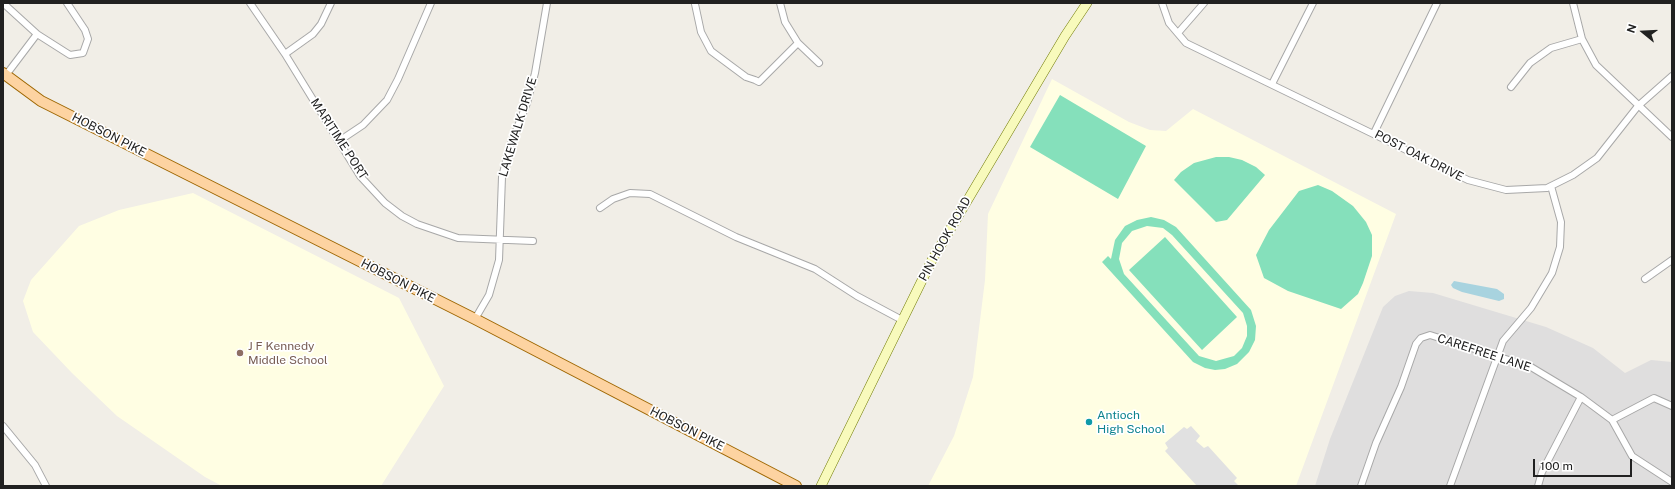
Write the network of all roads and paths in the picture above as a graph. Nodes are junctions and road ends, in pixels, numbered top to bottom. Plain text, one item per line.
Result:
1 (3, 3) edge
2 (66, 3) edge
3 (250, 3) edge
4 (330, 3) edge
5 (431, 3) edge
6 (547, 3) edge
7 (780, 3) edge
8 (1087, 3) edge
9 (1162, 3) edge
10 (1204, 3) edge
11 (1313, 3) edge
12 (1437, 3) edge
13 (1573, 3) edge
14 (695, 4) dead end
15 (1178, 33) junction
16 (37, 34) junction
17 (1582, 39) junction
18 (798, 43) junction
19 (285, 54) junction
20 (819, 63) dead end
21 (5, 74) edge
22 (1672, 76) edge
23 (1272, 84) junction
24 (1511, 87) dead end
25 (1638, 106) junction
26 (1374, 133) junction
27 (1672, 137) edge
28 (339, 141) junction
29 (1551, 186) junction
30 (600, 208) dead end
31 (499, 241) junction
32 (532, 241) dead end
33 (1672, 260) edge
34 (1645, 279) dead end
35 (474, 319) junction
36 (902, 320) junction
37 (1497, 357) junction
38 (1581, 397) junction
39 (1672, 406) edge
40 (1612, 420) junction
41 (3, 426) edge
42 (1672, 482) edge
43 (46, 486) edge
44 (796, 486) edge
45 (821, 486) edge
46 (1361, 486) edge
47 (1450, 486) edge
48 (1538, 486) edge

1 - 16 street
2 - 16 street
3 - 19 street, MARITIME PORT
4 - 19 street
5 - 28 street
6 - 31 street, LAKEWALK DRIVE
7 - 18 street
8 - 36 street, PIN HOOK ROAD
9 - 15 street, POST OAK DRIVE
10 - 15 street
11 - 23 street
12 - 26 street
13 - 17 street
14 - 18 street
15 - 23 street, POST OAK DRIVE
16 - 21 street
17 - 24 street
17 - 25 street
18 - 20 street
19 - 28 street, MARITIME PORT
21 - 35 main road, HOBSON PIKE
22 - 25 street, POST OAK DRIVE
23 - 26 street, POST OAK DRIVE
25 - 27 street
25 - 29 street, POST OAK DRIVE
26 - 29 street, POST OAK DRIVE
28 - 31 street, MARITIME PORT
29 - 37 street
30 - 36 street
31 - 32 street, MARITIME PORT
31 - 35 street, LAKEWALK DRIVE
33 - 34 street
35 - 44 main road, HOBSON PIKE
36 - 45 street, PIN HOOK ROAD
37 - 38 street, CAREFREE LANE
37 - 46 street, CAREFREE LANE
37 - 47 street
38 - 40 street, CAREFREE LANE
38 - 48 street
39 - 40 street
40 - 42 street, CAREFREE LANE
41 - 43 street

